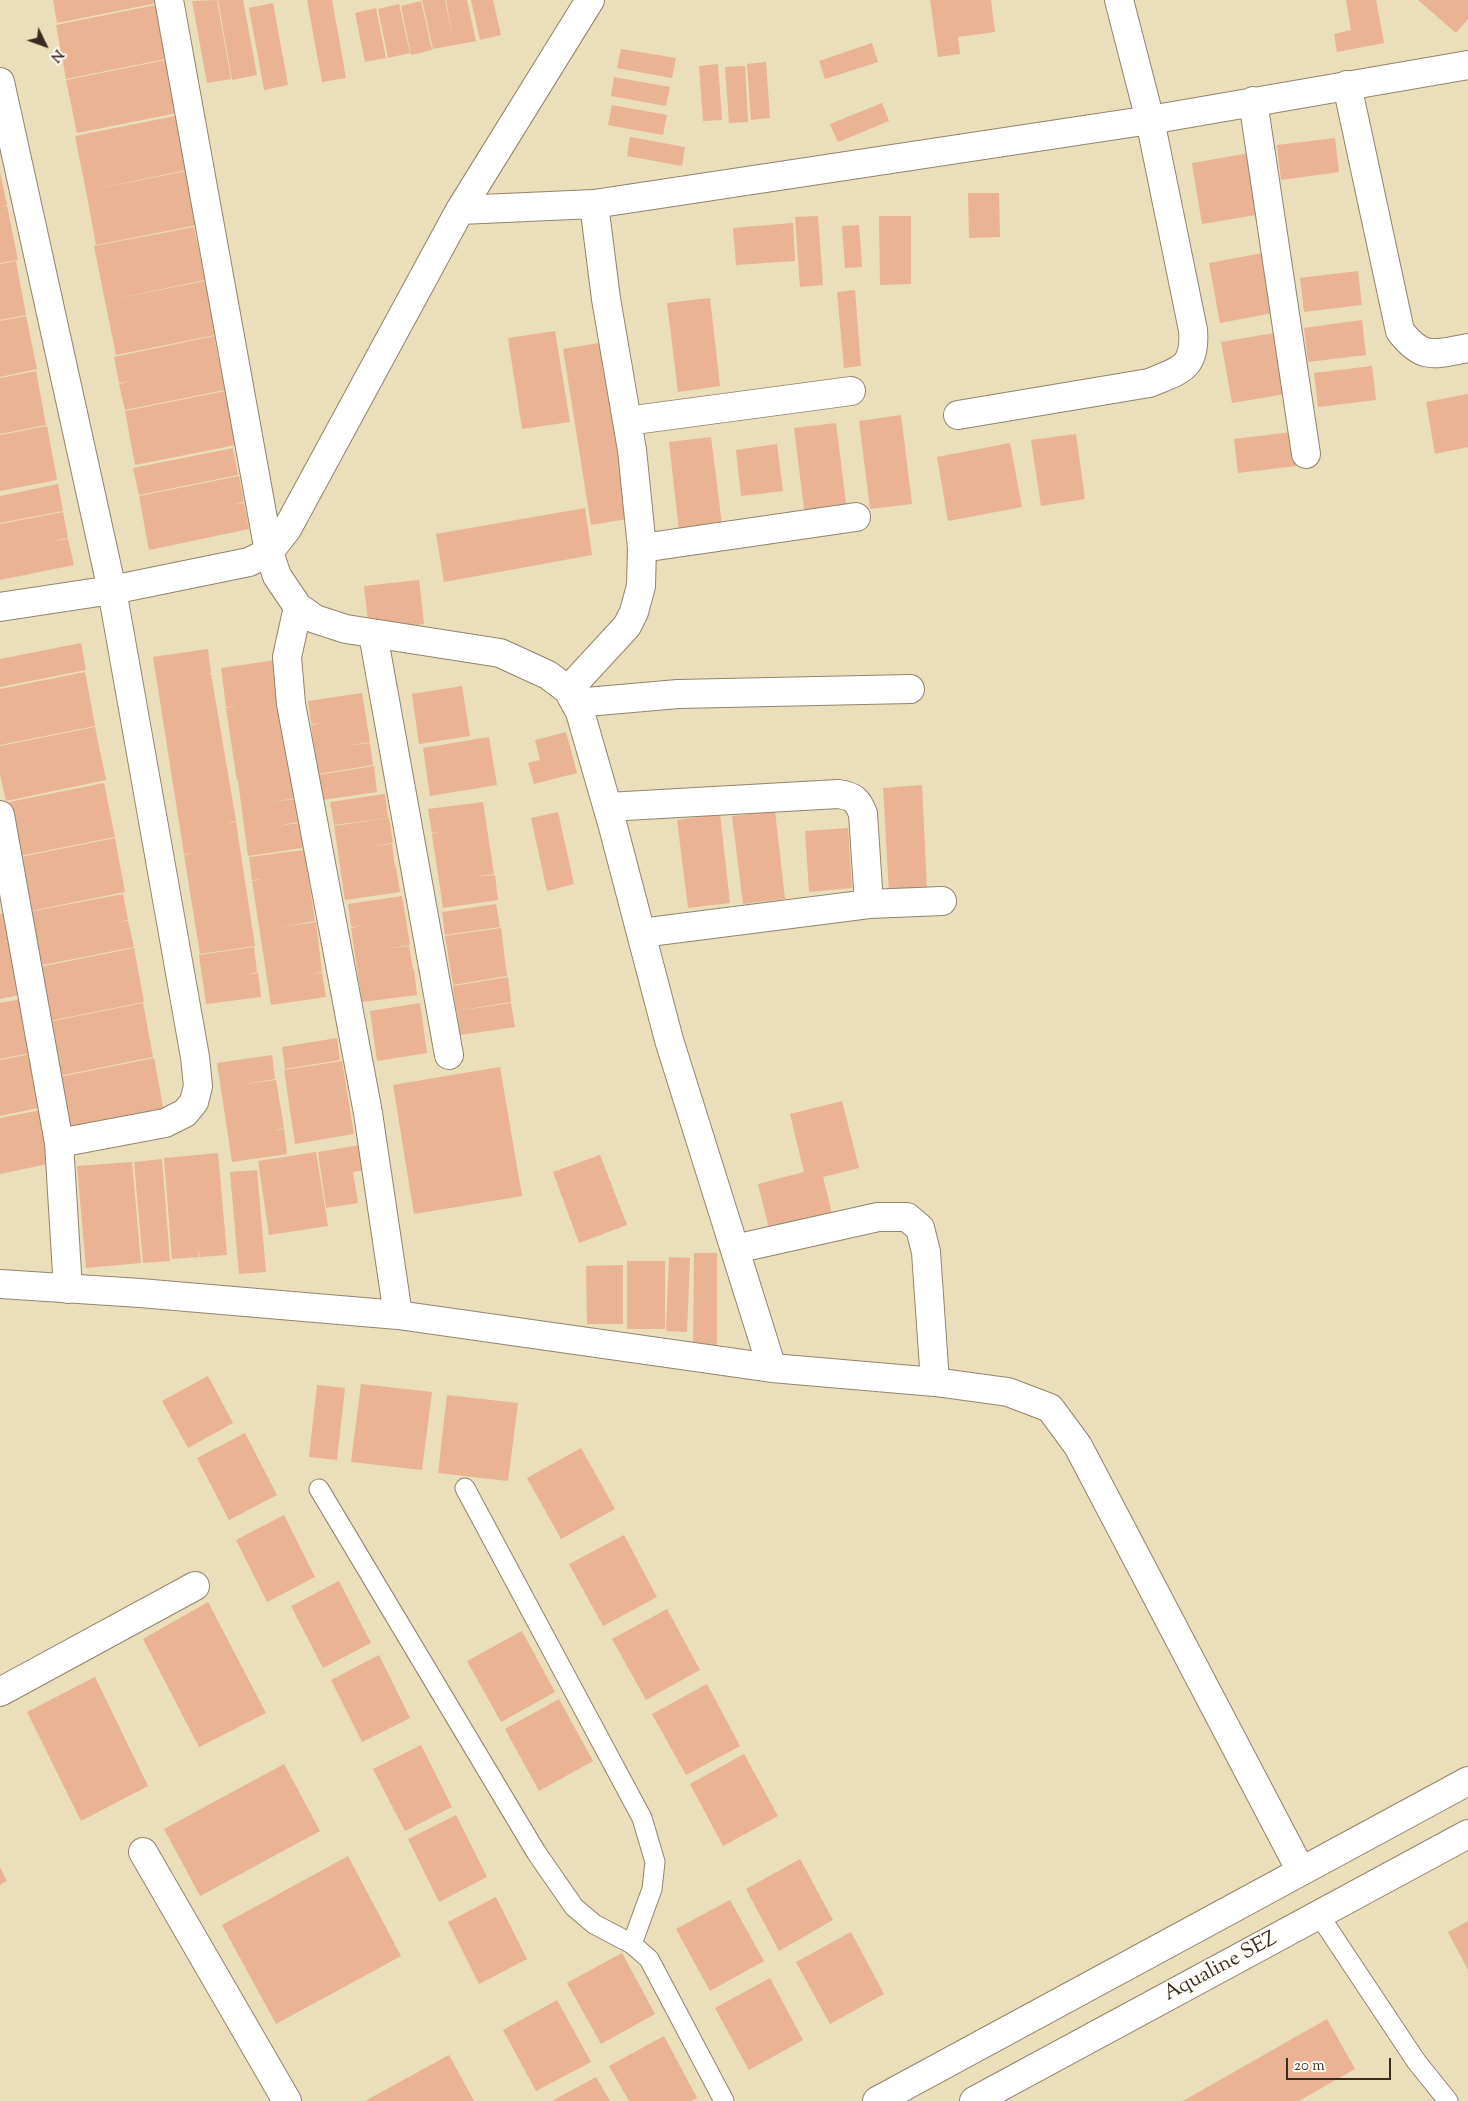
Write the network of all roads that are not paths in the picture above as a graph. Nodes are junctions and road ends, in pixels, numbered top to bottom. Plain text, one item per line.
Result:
1 (169, 0) edge
2 (590, 0) edge
3 (1119, 0) edge
4 (1468, 65) edge
5 (0, 82) edge
6 (1347, 85) junction
7 (1253, 101) junction
8 (1150, 120) junction
9 (594, 204) junction
10 (460, 210) junction
11 (1468, 348) edge
12 (851, 390) dead end
13 (958, 415) dead end
14 (627, 421) junction
15 (1306, 454) dead end
16 (856, 517) dead end
17 (642, 548) junction
18 (269, 552) junction
19 (112, 590) junction
20 (0, 607) edge
21 (298, 607) junction
22 (373, 634) junction
23 (910, 689) dead end
24 (572, 696) junction
25 (608, 807) junction
26 (0, 815) edge
27 (942, 901) dead end
28 (869, 904) junction
29 (641, 933) junction
30 (449, 1055) dead end
31 (59, 1143) junction
32 (735, 1249) junction
33 (0, 1284) edge
34 (68, 1289) junction
35 (398, 1315) junction
36 (772, 1368) junction
37 (935, 1382) junction
38 (465, 1488) dead end
39 (319, 1489) dead end
40 (195, 1586) dead end
41 (0, 1692) edge
42 (1468, 1781) edge
43 (1468, 1834) edge
44 (143, 1852) dead end
45 (1301, 1871) junction
46 (1319, 1915) junction
47 (632, 1944) junction
48 (287, 2101) edge
49 (724, 2101) edge
50 (877, 2101) edge
51 (974, 2101) edge
52 (1448, 2101) edge

1 - 18 street
2 - 10 street
3 - 8 street
4 - 6 street
5 - 19 street
6 - 7 street
6 - 11 street
7 - 8 street
7 - 15 street
8 - 9 street
8 - 13 street
9 - 10 street
9 - 14 street
10 - 18 street
12 - 14 street
14 - 17 street
16 - 17 street
17 - 24 street
18 - 19 street
18 - 21 street
19 - 20 street
19 - 31 street
21 - 22 street
21 - 35 street
22 - 24 street
22 - 30 street
23 - 24 street
24 - 25 street
25 - 28 street
25 - 29 street
26 - 31 street
27 - 28 street
28 - 29 street
29 - 32 street
31 - 34 street
32 - 36 street
32 - 37 street
33 - 34 street
34 - 35 street
35 - 36 street
36 - 37 street
37 - 45 street
38 - 47 lane
39 - 47 lane
40 - 41 street
42 - 45 street
43 - 46 street, Aqualine SEZ
44 - 48 street
45 - 50 street
46 - 51 street, Aqualine SEZ
46 - 52 lane
47 - 49 lane

